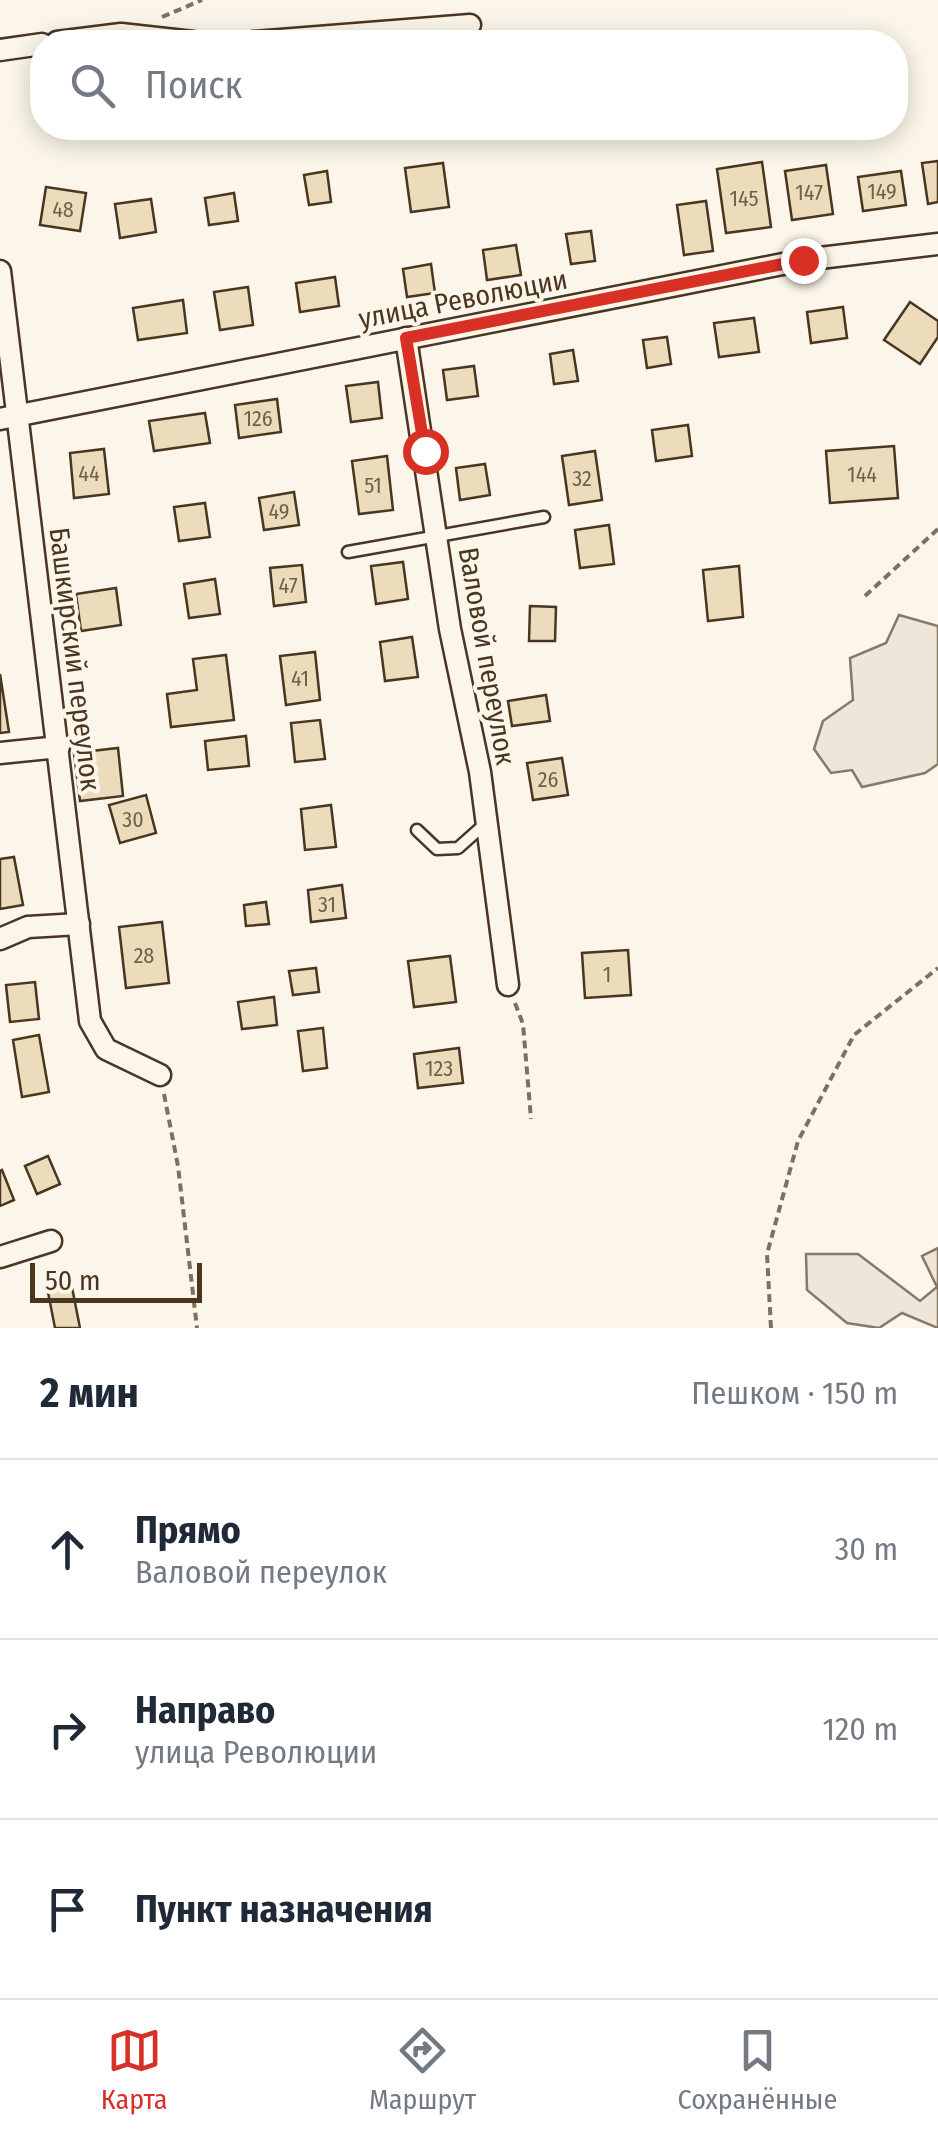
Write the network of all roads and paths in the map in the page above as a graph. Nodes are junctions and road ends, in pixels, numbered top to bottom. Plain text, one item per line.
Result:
1 (470, 25) dead end
2 (406, 30) edge
3 (30, 46) edge
4 (0, 50) edge
5 (938, 244) edge
6 (0, 271) edge
7 (406, 338) junction
8 (7, 418) edge
9 (544, 517) dead end
10 (938, 529) edge
11 (437, 536) junction
12 (348, 552) dead end
13 (865, 596) dead end
14 (59, 747) junction
15 (0, 754) edge
16 (486, 823) junction
17 (417, 830) dead end
18 (79, 924) junction
19 (0, 939) edge
20 (938, 968) edge
21 (508, 985) joint
22 (160, 1075) joint
23 (531, 1119) dead end
24 (51, 1241) dead end
25 (0, 1258) edge
26 (197, 1328) edge
27 (771, 1328) edge

1 - 2 street
3 - 4 street
5 - 7 street, улица Революции
6 - 8 street, Башкирский переулок
7 - 8 street, улица Революции
7 - 11 street, Валовой переулок
8 - 14 street, Башкирский переулок
9 - 11 lane
10 - 13 path
11 - 12 lane
11 - 16 street, Валовой переулок
14 - 15 street
14 - 18 street, Башкирский переулок
16 - 17 lane
16 - 21 street, Валовой переулок
18 - 19 street
18 - 22 street, Башкирский переулок
20 - 27 path
21 - 23 path
22 - 26 path
24 - 25 street

